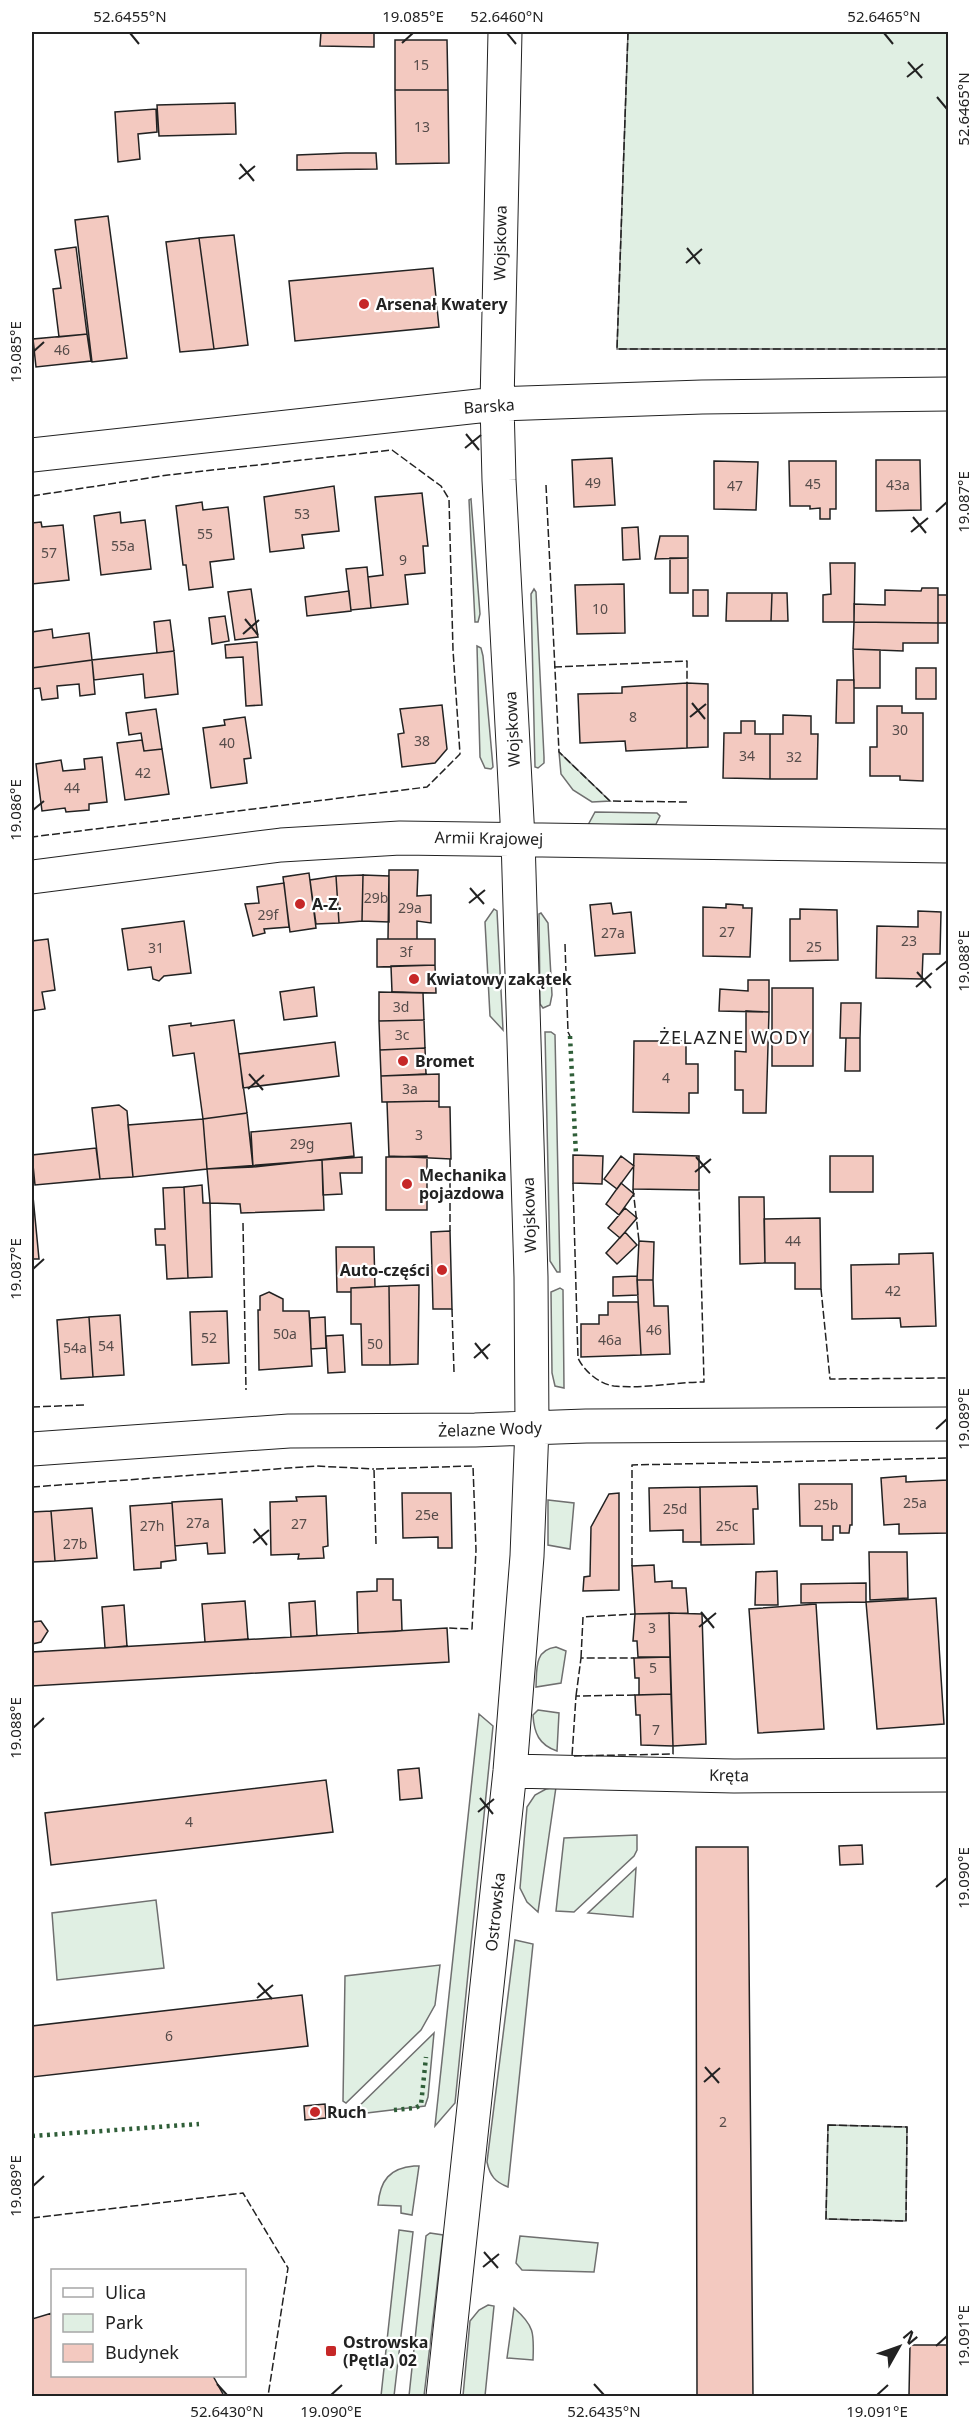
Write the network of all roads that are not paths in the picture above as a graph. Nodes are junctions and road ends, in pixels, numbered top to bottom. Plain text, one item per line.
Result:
1 (506, 32) edge
2 (948, 394) edge
3 (497, 404) junction
4 (32, 455) edge
5 (518, 839) junction
6 (948, 846) edge
7 (32, 877) edge
8 (948, 1424) edge
9 (532, 1427) junction
10 (32, 1449) edge
11 (510, 1771) junction
12 (948, 1775) edge
13 (443, 2397) edge

1 - 3 street, Wojskowa
2 - 3 street, Barska
3 - 4 street, Barska
3 - 5 street, Wojskowa
5 - 6 street, Armii Krajowej
5 - 7 street, Armii Krajowej
5 - 9 street, Wojskowa
8 - 9 street, Żelazne Wody
9 - 10 street, Żelazne Wody
9 - 11 street, Ostrowska
11 - 12 street, Kręta
11 - 13 street, Ostrowska

